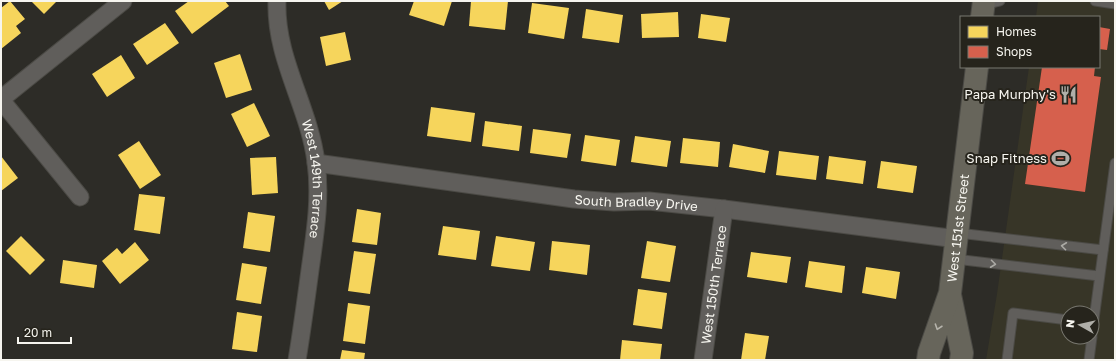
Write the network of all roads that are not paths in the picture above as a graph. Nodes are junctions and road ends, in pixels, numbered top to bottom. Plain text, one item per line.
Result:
1 (124, 1) edge
2 (277, 1) edge
3 (1094, 1) edge
4 (1115, 4) edge
5 (977, 68) edge
6 (1, 100) edge
7 (316, 163) junction
8 (1115, 163) edge
9 (80, 198) dead end
10 (724, 209) junction
11 (1112, 214) edge
12 (956, 244) junction
13 (1103, 250) junction
14 (1100, 276) junction
15 (950, 293) junction
16 (1096, 305) edge
17 (1060, 319) edge
18 (1090, 345) edge
19 (297, 360) edge
20 (703, 360) edge
21 (928, 360) edge
22 (961, 360) edge
23 (1008, 360) edge
24 (1088, 360) edge

1 - 6 street
2 - 7 street, West 149th Terrace
3 - 4 lane
5 - 12 main road, West 151st Street
6 - 9 street
7 - 10 street, South Bradley Drive
7 - 19 street, West 149th Terrace
8 - 11 lane
10 - 12 street, South Bradley Drive
10 - 20 street, West 150th Terrace
11 - 13 lane
13 -> 12 lane
12 -> 14 lane
12 - 15 main road, West 151st Street
13 - 14 lane
14 - 16 lane
15 -> 21 main road, West 151st Street
15 - 22 main road, West 151st Street
17 - 23 lane
18 - 24 lane

